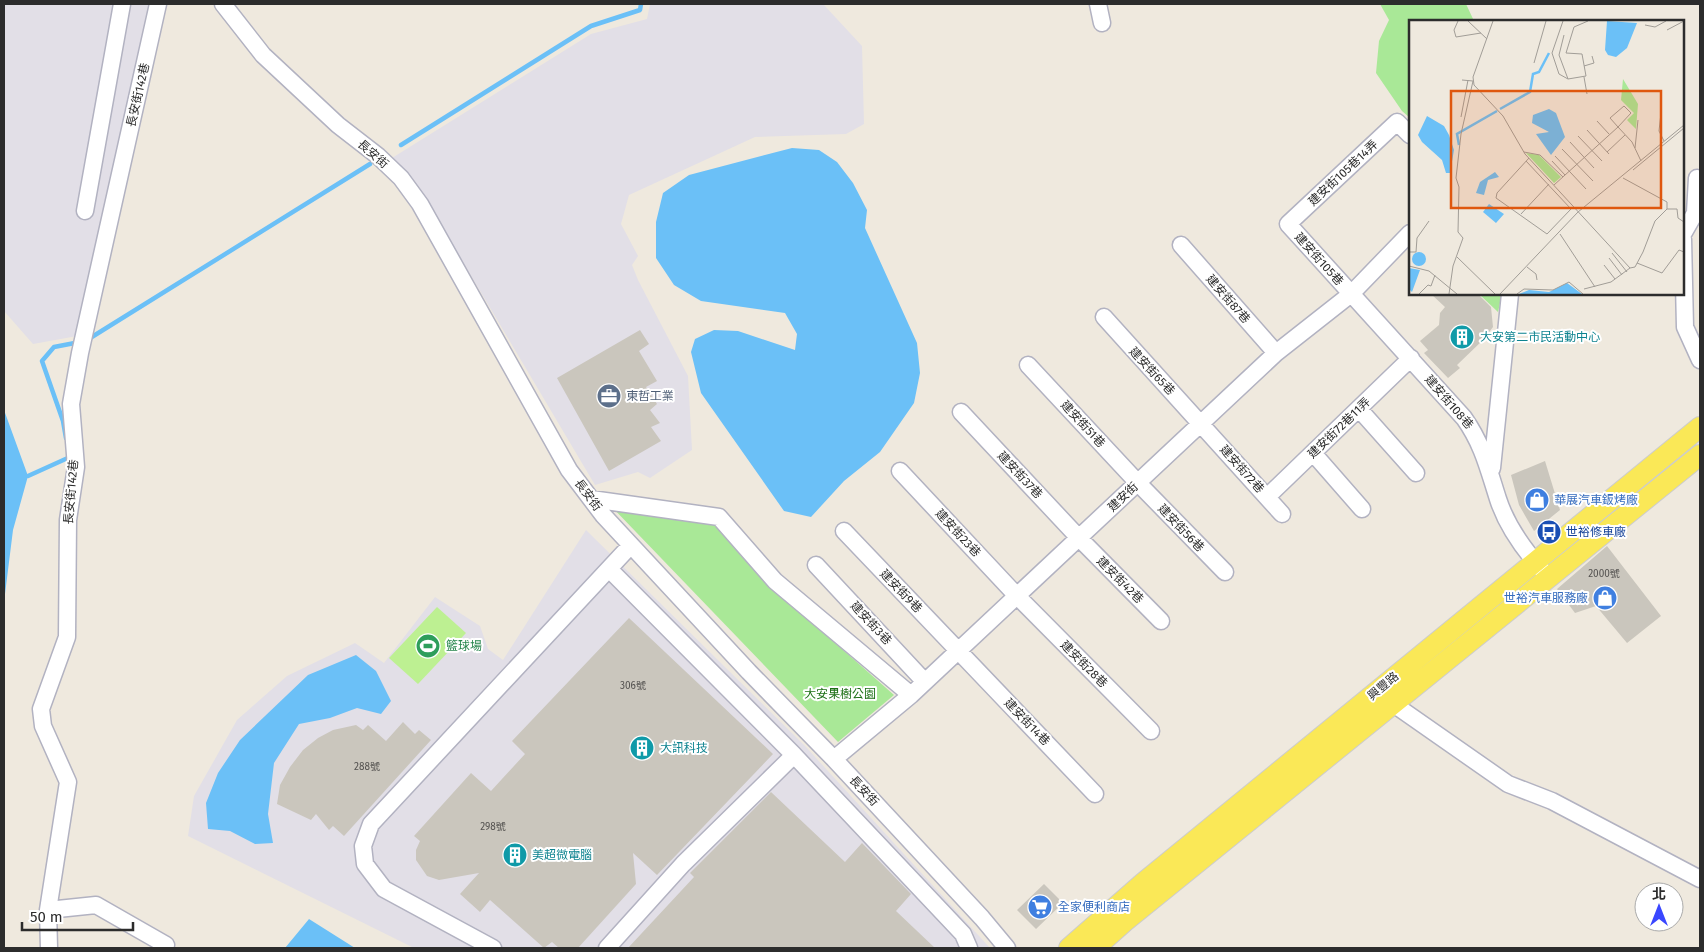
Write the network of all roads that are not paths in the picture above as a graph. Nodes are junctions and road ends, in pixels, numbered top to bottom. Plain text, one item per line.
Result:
1 (122, 4) edge
2 (158, 4) edge
3 (223, 4) edge
4 (1098, 4) edge
5 (1102, 23) dead end
6 (1409, 134) edge
7 (1697, 178) dead end
8 (85, 211) dead end
9 (1288, 224) joint
10 (1684, 232) edge
11 (1409, 234) edge
12 (1181, 245) dead end
13 (1684, 282) edge
14 (1351, 294) junction
15 (1510, 295) edge
16 (1104, 317) dead end
17 (1276, 352) junction
18 (1411, 358) junction
19 (1700, 360) edge
20 (1028, 365) dead end
21 (1359, 409) junction
22 (961, 412) dead end
23 (1202, 424) junction
24 (1700, 427) edge
25 (1313, 453) junction
26 (1700, 455) edge
27 (900, 470) dead end
28 (1491, 472) junction
29 (1416, 473) dead end
30 (1138, 483) junction
31 (1268, 497) junction
32 (591, 499) junction
33 (1362, 509) dead end
34 (1282, 514) dead end
35 (844, 531) dead end
36 (1079, 538) junction
37 (631, 545) junction
38 (1534, 561) junction
39 (816, 565) dead end
40 (609, 569) junction
41 (1225, 572) dead end
42 (1549, 578) junction
43 (1017, 596) junction
44 (1161, 622) dead end
45 (958, 651) junction
46 (925, 682) junction
47 (911, 695) junction
48 (1392, 703) junction
49 (1151, 731) dead end
50 (794, 755) junction
51 (834, 759) junction
52 (1095, 794) dead end
53 (1700, 879) edge
54 (48, 910) junction
55 (166, 945) dead end
56 (49, 948) edge
57 (494, 948) edge
58 (607, 948) edge
59 (970, 948) edge
60 (1007, 948) edge
61 (1069, 948) edge
62 (1095, 948) edge

1 - 8 street
2 - 54 street, 長安街142巷
3 - 32 street, 長安街
4 - 5 street
6 - 9 street, 建安街105巷14弄
7 - 10 street
9 - 14 street, 建安街105巷
11 - 14 street, 建安街
12 - 17 street, 建安街87巷
13 - 19 street
14 - 17 street, 建安街
14 - 18 street, 建安街108巷
15 - 28 street
16 - 23 street, 建安街65巷
17 - 23 street, 建安街
18 - 21 street, 建安街72巷11弄
18 - 28 street, 建安街108巷
20 - 30 street, 建安街51巷
21 - 25 street, 建安街72巷11弄
21 - 29 street
22 - 36 street, 建安街37巷
23 - 30 street, 建安街
23 - 31 street, 建安街72巷
24 - 38 main road, 興豐路
25 - 31 street, 建安街72巷11弄
25 - 33 street
26 - 42 main road, 興豐路
27 - 43 street, 建安街23巷
28 - 38 street, 建安街108巷
30 - 36 street, 建安街
30 - 41 street, 建安街56巷
31 - 34 street, 建安街72巷
32 - 37 street, 長安街
32 - 47 street
35 - 45 street, 建安街9巷
36 - 43 street, 建安街
36 - 44 street, 建安街42巷
37 - 40 street
37 - 51 street, 長安街
38 - 42 street, 建安街108巷
38 - 61 main road, 興豐路
39 - 46 street, 建安街3巷
40 - 50 street
40 - 57 street
42 - 48 main road, 興豐路
43 - 45 street, 建安街
43 - 49 street, 建安街28巷
45 - 46 street, 建安街
45 - 52 street, 建安街14巷
46 - 47 street, 建安街
47 - 51 street, 建安街
48 - 53 street
48 - 62 main road, 興豐路
50 - 58 street
50 - 59 street
51 - 60 street, 長安街
54 - 55 street
54 - 56 street, 長安街142巷

